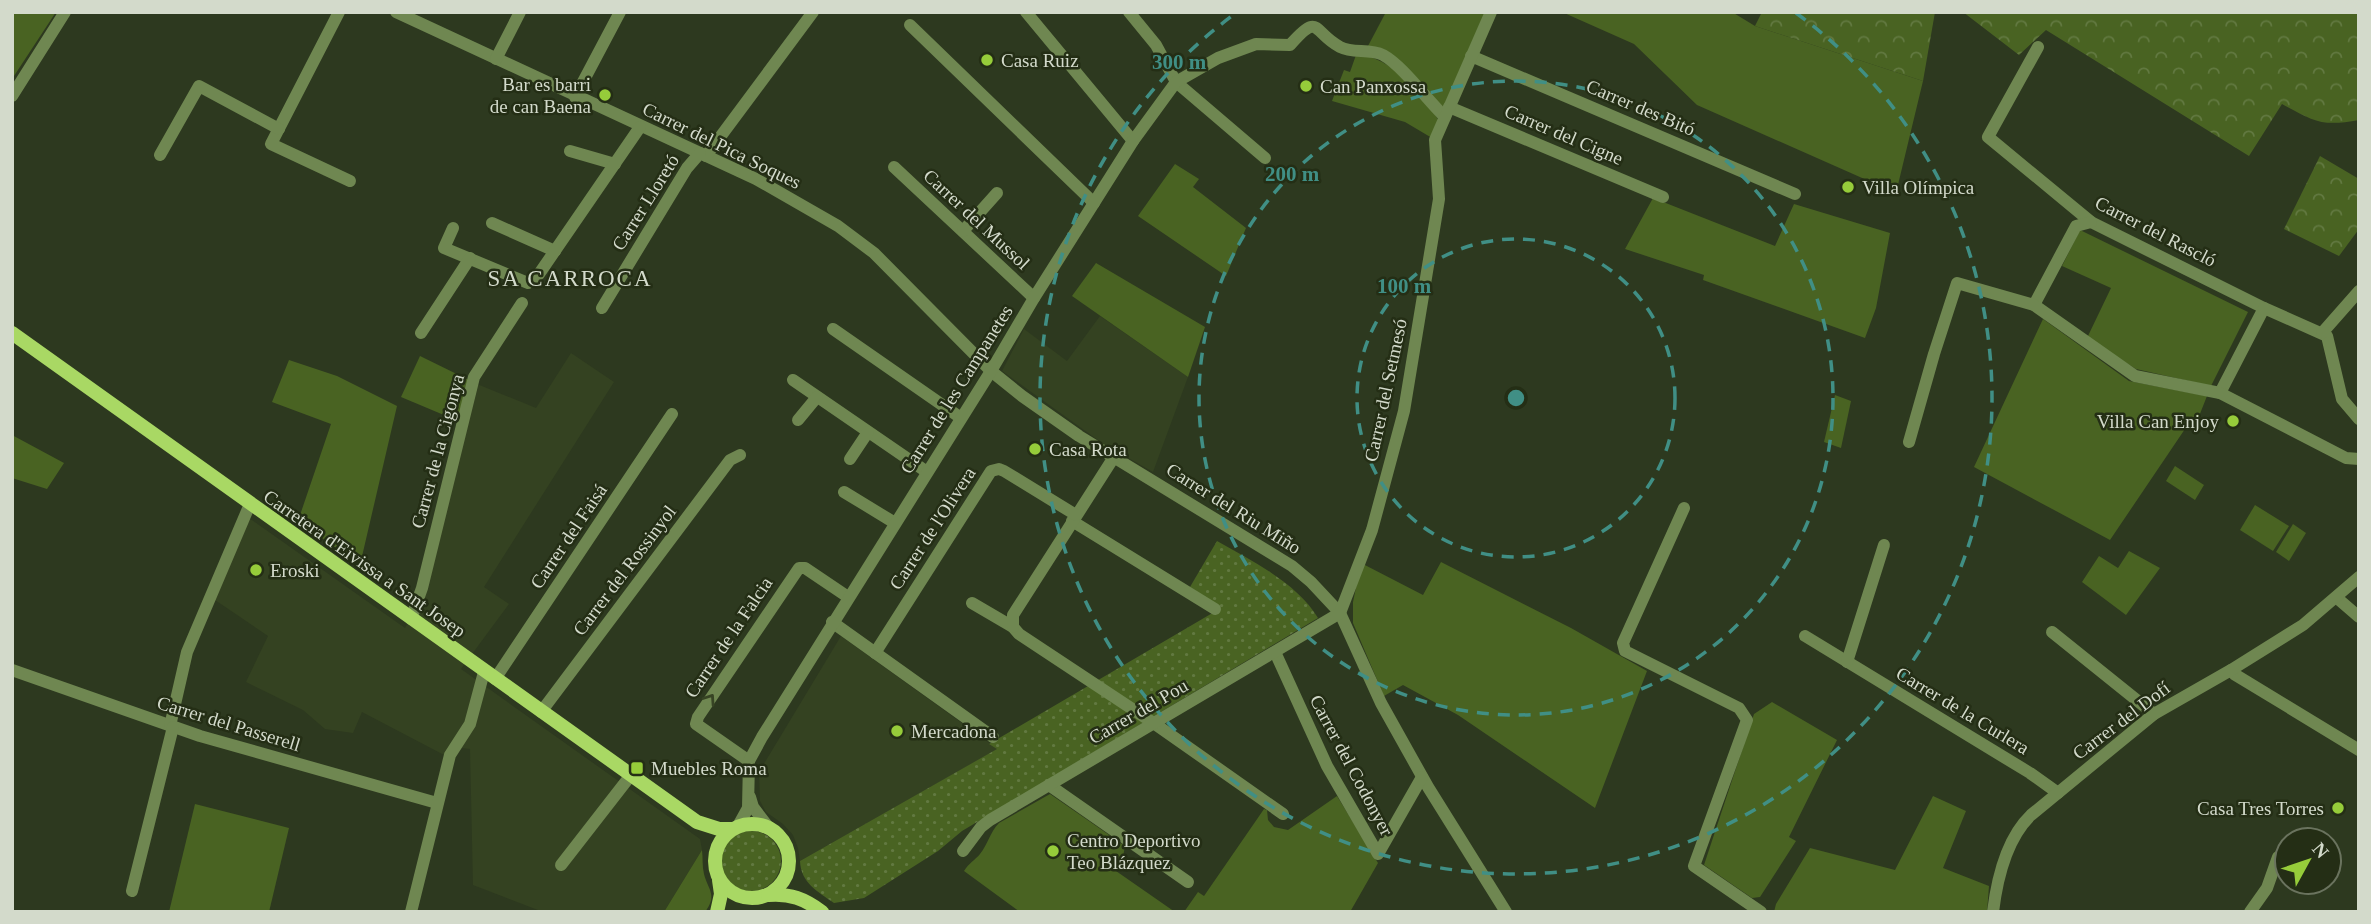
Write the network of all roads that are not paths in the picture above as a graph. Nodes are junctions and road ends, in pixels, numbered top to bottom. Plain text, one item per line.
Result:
1 (65, 12) edge
2 (338, 12) edge
3 (396, 12) edge
4 (520, 12) edge
5 (620, 12) edge
6 (813, 12) edge
7 (1026, 12) edge
8 (1491, 12) edge
9 (1132, 13) edge
10 (910, 25) dead end
11 (2038, 47) dead end
12 (1471, 56) junction
13 (496, 60) junction
14 (1176, 82) junction
15 (13, 96) edge
16 (575, 97) junction
17 (1447, 112) junction
18 (640, 127) junction
19 (279, 129) junction
20 (1133, 141) junction
21 (570, 151) dead end
22 (703, 154) junction
23 (160, 155) dead end
24 (1265, 158) dead end
25 (615, 164) junction
26 (894, 167) dead end
27 (351, 181) dead end
28 (997, 193) dead end
29 (1795, 194) dead end
30 (1663, 197) dead end
31 (1094, 203) junction
32 (2091, 222) junction
33 (492, 223) dead end
34 (453, 228) dead end
35 (963, 231) junction
36 (555, 251) junction
37 (470, 258) junction
38 (2359, 291) edge
39 (1034, 298) junction
40 (522, 303) dead end
41 (2034, 305) junction
42 (602, 308) dead end
43 (2264, 308) junction
44 (833, 330) dead end
45 (12, 333) edge
46 (421, 333) dead end
47 (2322, 333) junction
48 (991, 371) junction
49 (793, 380) dead end
50 (2220, 393) junction
51 (817, 397) junction
52 (672, 414) dead end
53 (961, 418) junction
54 (2359, 419) edge
55 (798, 420) dead end
56 (868, 432) junction
57 (1909, 442) dead end
58 (740, 455) dead end
59 (1114, 457) junction
60 (850, 459) dead end
61 (2359, 459) edge
62 (927, 472) junction
63 (844, 492) dead end
64 (250, 504) junction
65 (1684, 508) dead end
66 (1074, 518) junction
67 (895, 523) junction
68 (1884, 545) dead end
69 (2359, 577) edge
70 (848, 597) junction
71 (2337, 597) junction
72 (972, 603) dead end
73 (1215, 609) dead end
74 (1340, 613) junction
75 (2359, 617) edge
76 (411, 620) junction
77 (832, 622) junction
78 (1013, 627) junction
79 (2052, 632) dead end
80 (1805, 636) dead end
81 (1275, 652) junction
82 (874, 653) junction
83 (1847, 662) junction
84 (12, 670) edge
85 (2231, 670) junction
86 (490, 675) junction
87 (541, 712) junction
88 (2154, 715) junction
89 (1155, 724) junction
90 (172, 727) junction
91 (993, 737) dead end
92 (2359, 750) edge
93 (749, 761) junction
94 (631, 775) junction
95 (1422, 777) junction
96 (1049, 785) junction
97 (2058, 793) junction
98 (750, 797) junction
99 (437, 803) junction
100 (1283, 814) dead end
101 (697, 822) junction
102 (735, 828) junction
103 (769, 828) junction
104 (963, 851) dead end
105 (715, 856) junction
106 (561, 865) dead end
107 (789, 865) junction
108 (2273, 872) edge
109 (719, 878) junction
110 (1188, 883) dead end
111 (132, 891) dead end
112 (768, 895) junction
113 (748, 898) junction
114 (817, 908) edge
115 (411, 912) edge
116 (717, 912) edge
117 (723, 912) edge
118 (1506, 912) edge
119 (1761, 912) edge
120 (1993, 912) edge
121 (2250, 912) edge

1 - 15 street
2 - 19 street
3 - 13 street, Carrer del Pica Soques
4 - 13 street
5 - 16 street
6 - 22 street, Carrer Lloretó
7 - 20 street
8 - 12 street, Carrer del Setmesó
9 - 14 street
10 - 31 street
11 - 32 street, Carrer del Rascló
12 - 17 street, Carrer del Setmesó
12 - 29 street, Carrer des Bitó
13 - 16 street, Carrer del Pica Soques
14 - 17 street
14 - 20 street, Carrer de les Campanetes
14 - 24 street
16 - 18 street, Carrer del Pica Soques
17 - 30 street, Carrer del Cigne
17 - 74 street, Carrer del Setmesó
18 - 22 street, Carrer del Pica Soques
18 - 25 street
19 - 23 street
19 - 27 street
20 - 31 street, Carrer de les Campanetes
21 - 25 street
22 - 42 street, Carrer Lloretó
22 - 48 street, Carrer del Pica Soques
25 - 36 street
26 - 35 street, Carrer del Mussol
28 - 35 street
31 - 39 street, Carrer de les Campanetes
32 - 41 street
32 - 43 street, Carrer del Rascló
33 - 36 street
34 - 37 street
35 - 39 street, Carrer del Mussol
36 - 37 street
37 - 46 street
38 - 47 street
39 - 48 street, Carrer de les Campanetes
40 - 76 street, Carrer de la Cigonya
41 - 50 street
41 - 57 street
43 - 47 street, Carrer del Rascló
43 - 50 street
44 - 53 street
45 - 64 main road, Carretera d'Eivissa a Sant Josep
47 - 54 street
48 - 53 street, Carrer de les Campanetes
48 - 59 street, Carrer del Riu Miño
49 - 51 street
50 - 61 street
51 - 55 street
51 - 56 street
52 - 86 street, Carrer del Faisá
53 - 62 street, Carrer de les Campanetes
56 - 60 street
56 - 62 street
58 - 87 street, Carrer del Rossinyol
59 - 66 street
59 - 74 street, Carrer del Riu Miño
62 - 67 street, Carrer de les Campanetes
63 - 67 street
64 - 76 main road, Carretera d'Eivissa a Sant Josep
64 - 90 street
65 - 119 street
66 - 73 street
66 - 78 street
66 - 82 street, Carrer de l'Olivera
67 - 70 street, Carrer de les Campanetes
68 - 83 street
69 - 71 street, Carrer del Dofí
70 - 77 street, Carrer de les Campanetes
93 -> 70 street, Carrer de la Falcia
71 - 75 street
71 - 85 street, Carrer del Dofí
72 - 78 street
74 - 81 street, Carrer del Pou
74 - 95 street, Carrer del Riu Miño
76 - 86 main road, Carretera d'Eivissa a Sant Josep
77 - 82 street
77 - 93 street, Carrer de les Campanetes
78 - 89 street
79 - 88 street
80 - 83 street, Carrer de la Curlera
81 - 89 street, Carrer del Pou
81 - 95 street, Carrer del Codonyer
82 - 91 street
83 - 97 street, Carrer de la Curlera
84 - 90 street, Carrer del Passerell
85 - 88 street, Carrer del Dofí
85 - 92 street
86 - 87 main road, Carretera d'Eivissa a Sant Josep
86 - 99 street, Carrer del Faisá
87 - 94 main road, Carretera d'Eivissa a Sant Josep
88 - 97 street, Carrer del Dofí
89 - 96 street, Carrer del Pou
89 - 100 street
90 - 99 street, Carrer del Passerell
90 - 111 street
93 - 98 street
94 - 101 main road, Carretera d'Eivissa a Sant Josep
94 - 106 street
95 - 118 street, Carrer del Riu Miño
96 - 104 street, Carrer del Pou
96 - 110 street
97 - 120 street, Carrer del Dofí
98 - 102 street
98 - 103 street
99 - 115 street, Carrer del Faisá
101 - 102 main road, Carretera d'Eivissa a Sant Josep
101 - 105 main road, Carretera d'Eivissa a Sant Josep
102 - 103 main road
102 - 105 main road
103 - 107 main road
105 - 109 main road
107 - 112 main road
107 - 114 main road
108 - 121 street
109 - 113 main road
109 - 116 main road
112 - 113 main road
112 - 114 main road
113 - 117 main road

